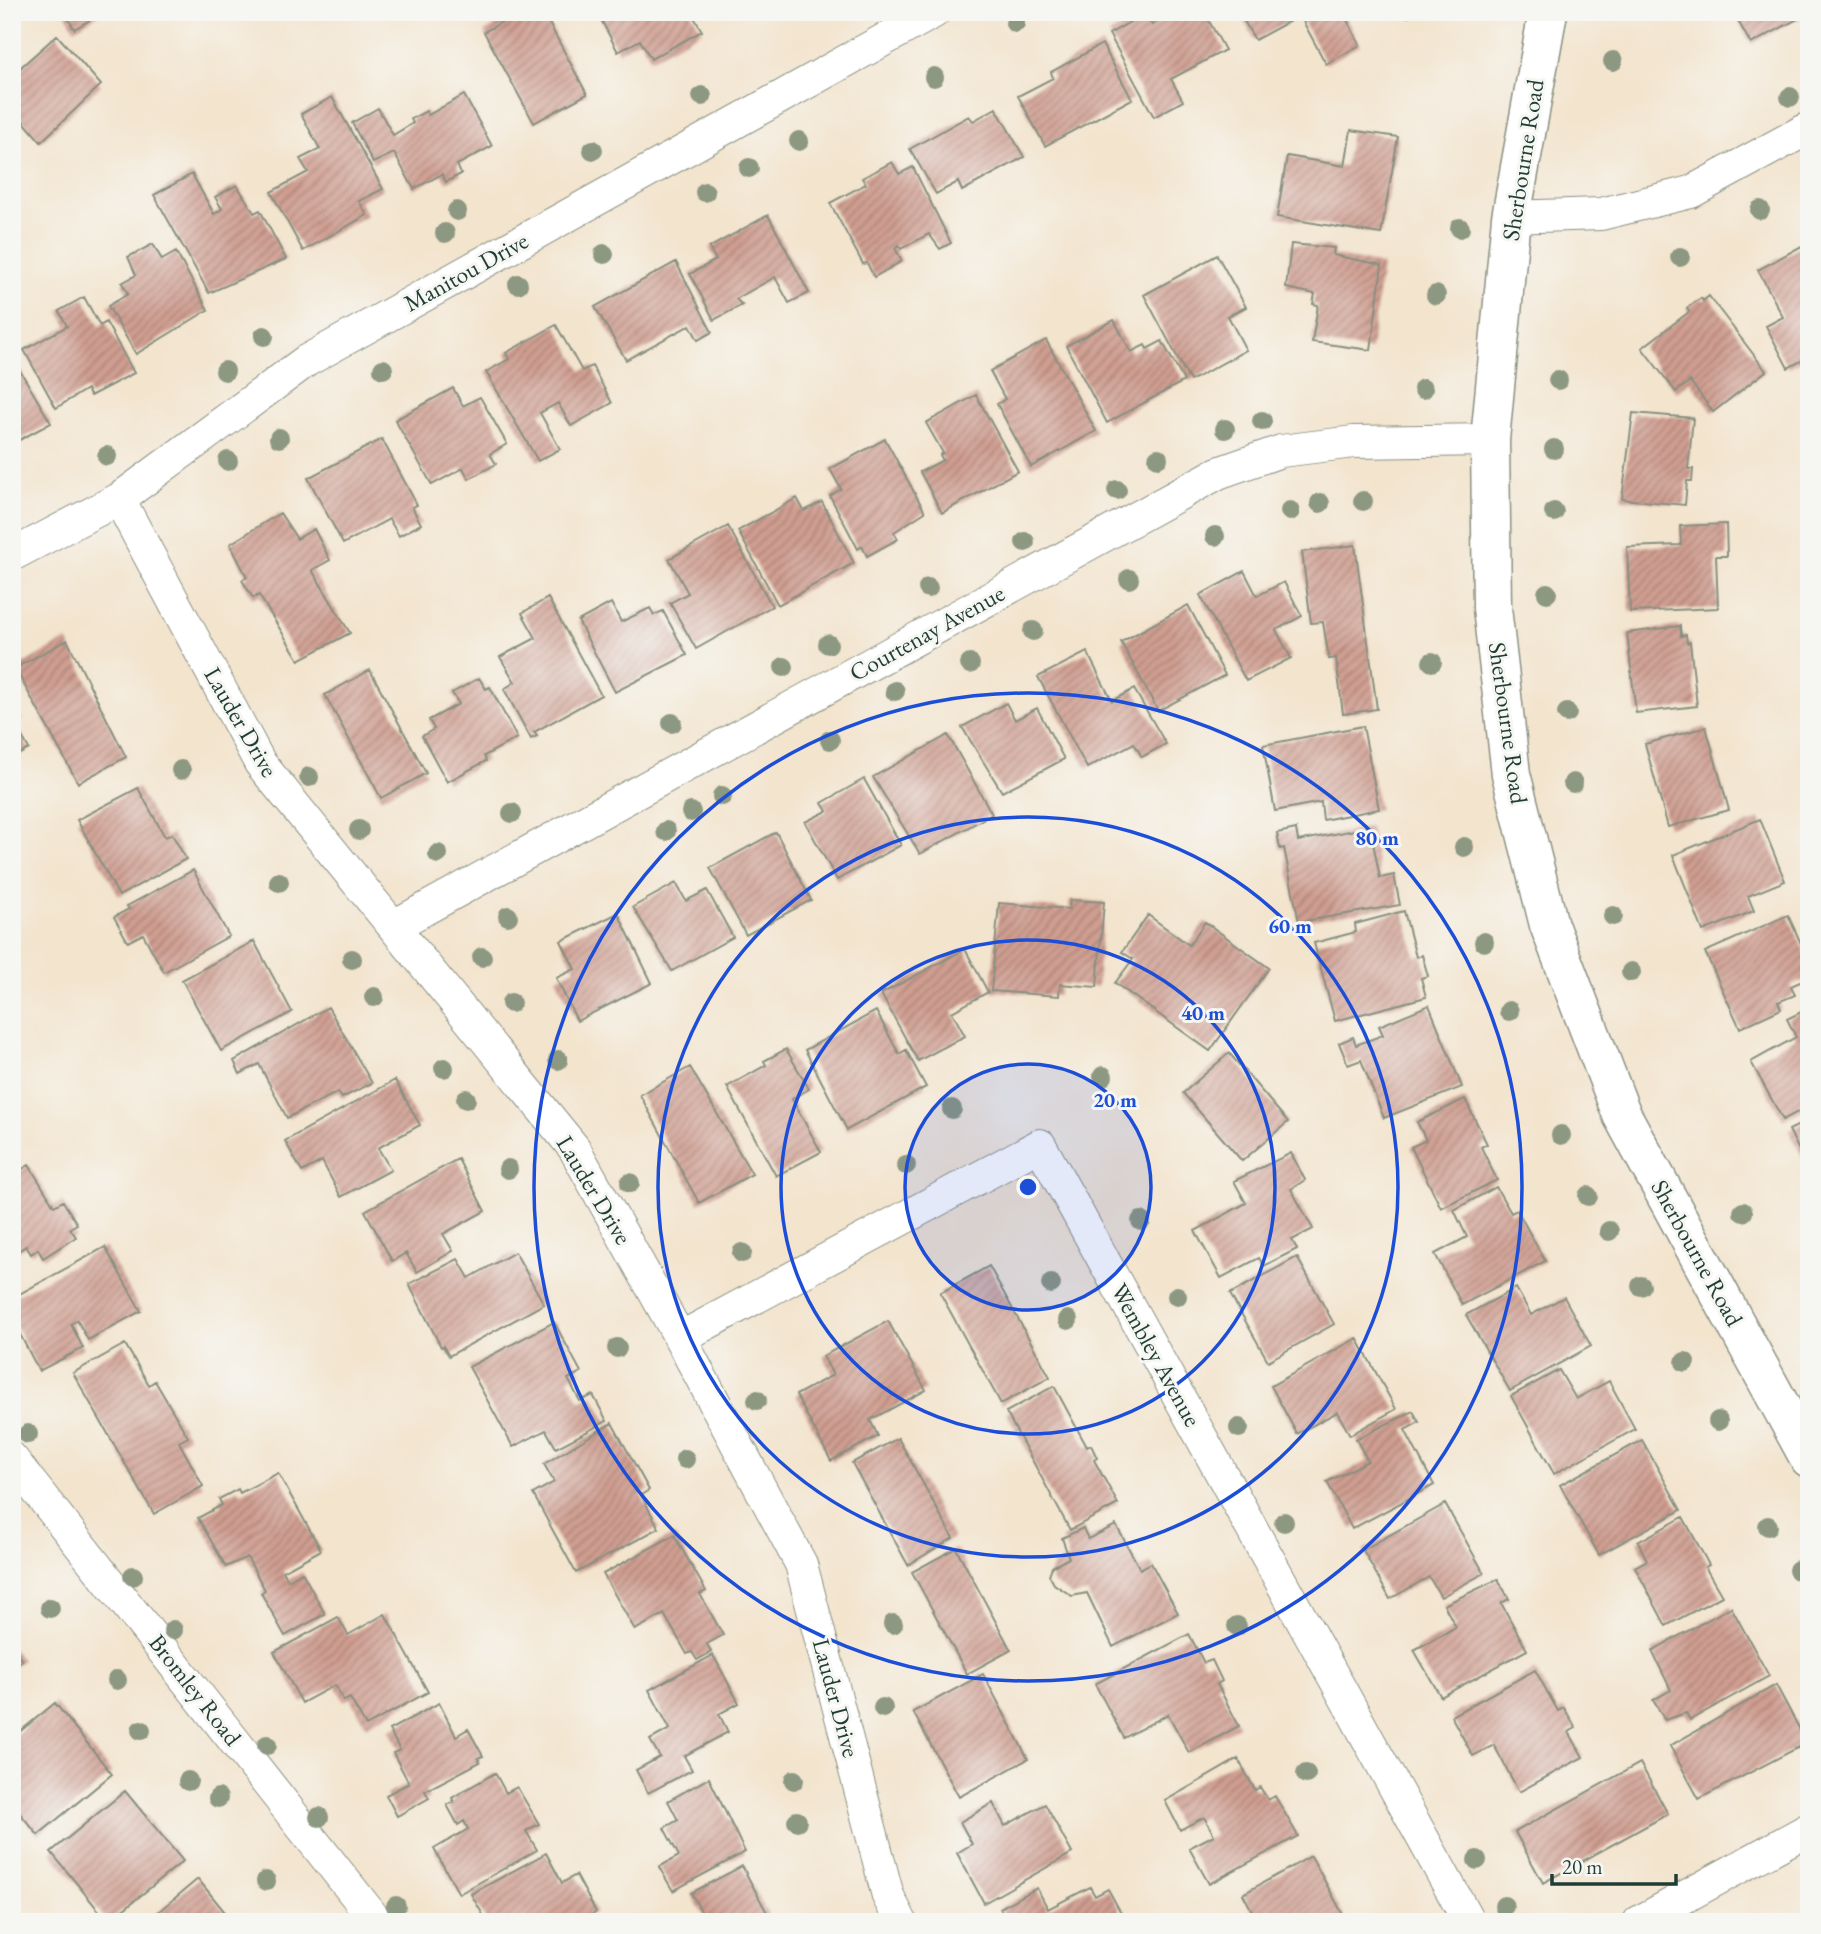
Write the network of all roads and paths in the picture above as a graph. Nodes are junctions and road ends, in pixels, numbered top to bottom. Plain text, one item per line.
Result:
1 (934, 12) edge
2 (1548, 12) edge
3 (1809, 128) edge
4 (1511, 217) junction
5 (1490, 440) junction
6 (119, 499) junction
7 (12, 555) edge
8 (394, 926) junction
9 (680, 1338) junction
10 (1809, 1458) edge
11 (12, 1459) edge
12 (1809, 1829) edge
13 (377, 1922) edge
14 (901, 1922) edge
15 (1469, 1922) edge
16 (1639, 1922) edge

1 - 6 street, Manitou Drive
2 - 4 street, Sherbourne Road
3 - 4 street
4 - 5 street, Sherbourne Road
5 - 8 street, Courtenay Avenue
5 - 10 street, Sherbourne Road
6 - 7 street, Manitou Drive
6 - 8 street, Lauder Drive
8 - 9 street, Lauder Drive
9 - 14 street, Lauder Drive
9 - 15 street, Wembley Avenue
11 - 13 street, Bromley Road
12 - 16 street

